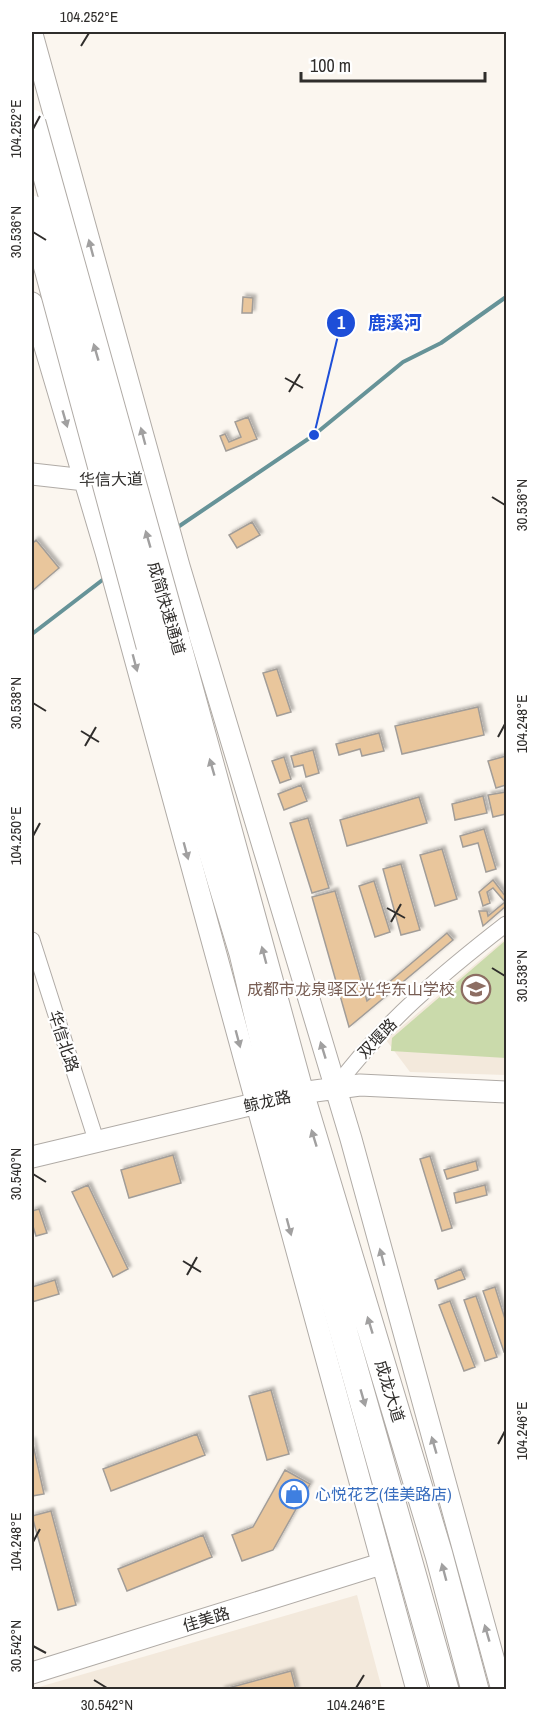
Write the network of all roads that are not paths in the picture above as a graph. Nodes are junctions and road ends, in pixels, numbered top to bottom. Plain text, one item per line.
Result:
1 (32, 34) edge
2 (32, 123) edge
3 (32, 209) edge
4 (32, 303) edge
5 (32, 474) edge
6 (155, 479) junction
7 (83, 482) junction
8 (507, 924) edge
9 (32, 940) edge
10 (335, 1088) junction
11 (507, 1092) edge
12 (278, 1099) junction
13 (97, 1143) junction
14 (32, 1157) edge
15 (381, 1564) junction
16 (32, 1673) edge
17 (417, 1689) edge
18 (445, 1689) edge
19 (476, 1689) edge
20 (502, 1689) edge

6 -> 1 street
12 -> 2 highway, 成简快速通道, bridge
3 - 12 highway, 成简快速通道, bridge
4 -> 7 street
5 - 7 street, 华信大道
6 - 7 street, 华信大道
10 -> 6 street
7 -> 12 street
8 - 10 street, 双堰路
9 - 13 street, 华信北路
10 - 11 street, 鲸龙路
10 - 12 street, 鲸龙路
20 -> 10 street
12 - 13 street, 鲸龙路
12 -> 15 street
12 -> 18 highway, 成龙大道
19 -> 12 highway, 成龙大道
13 - 14 street, 鲸龙路
15 - 16 street, 佳美路
15 - 17 street

